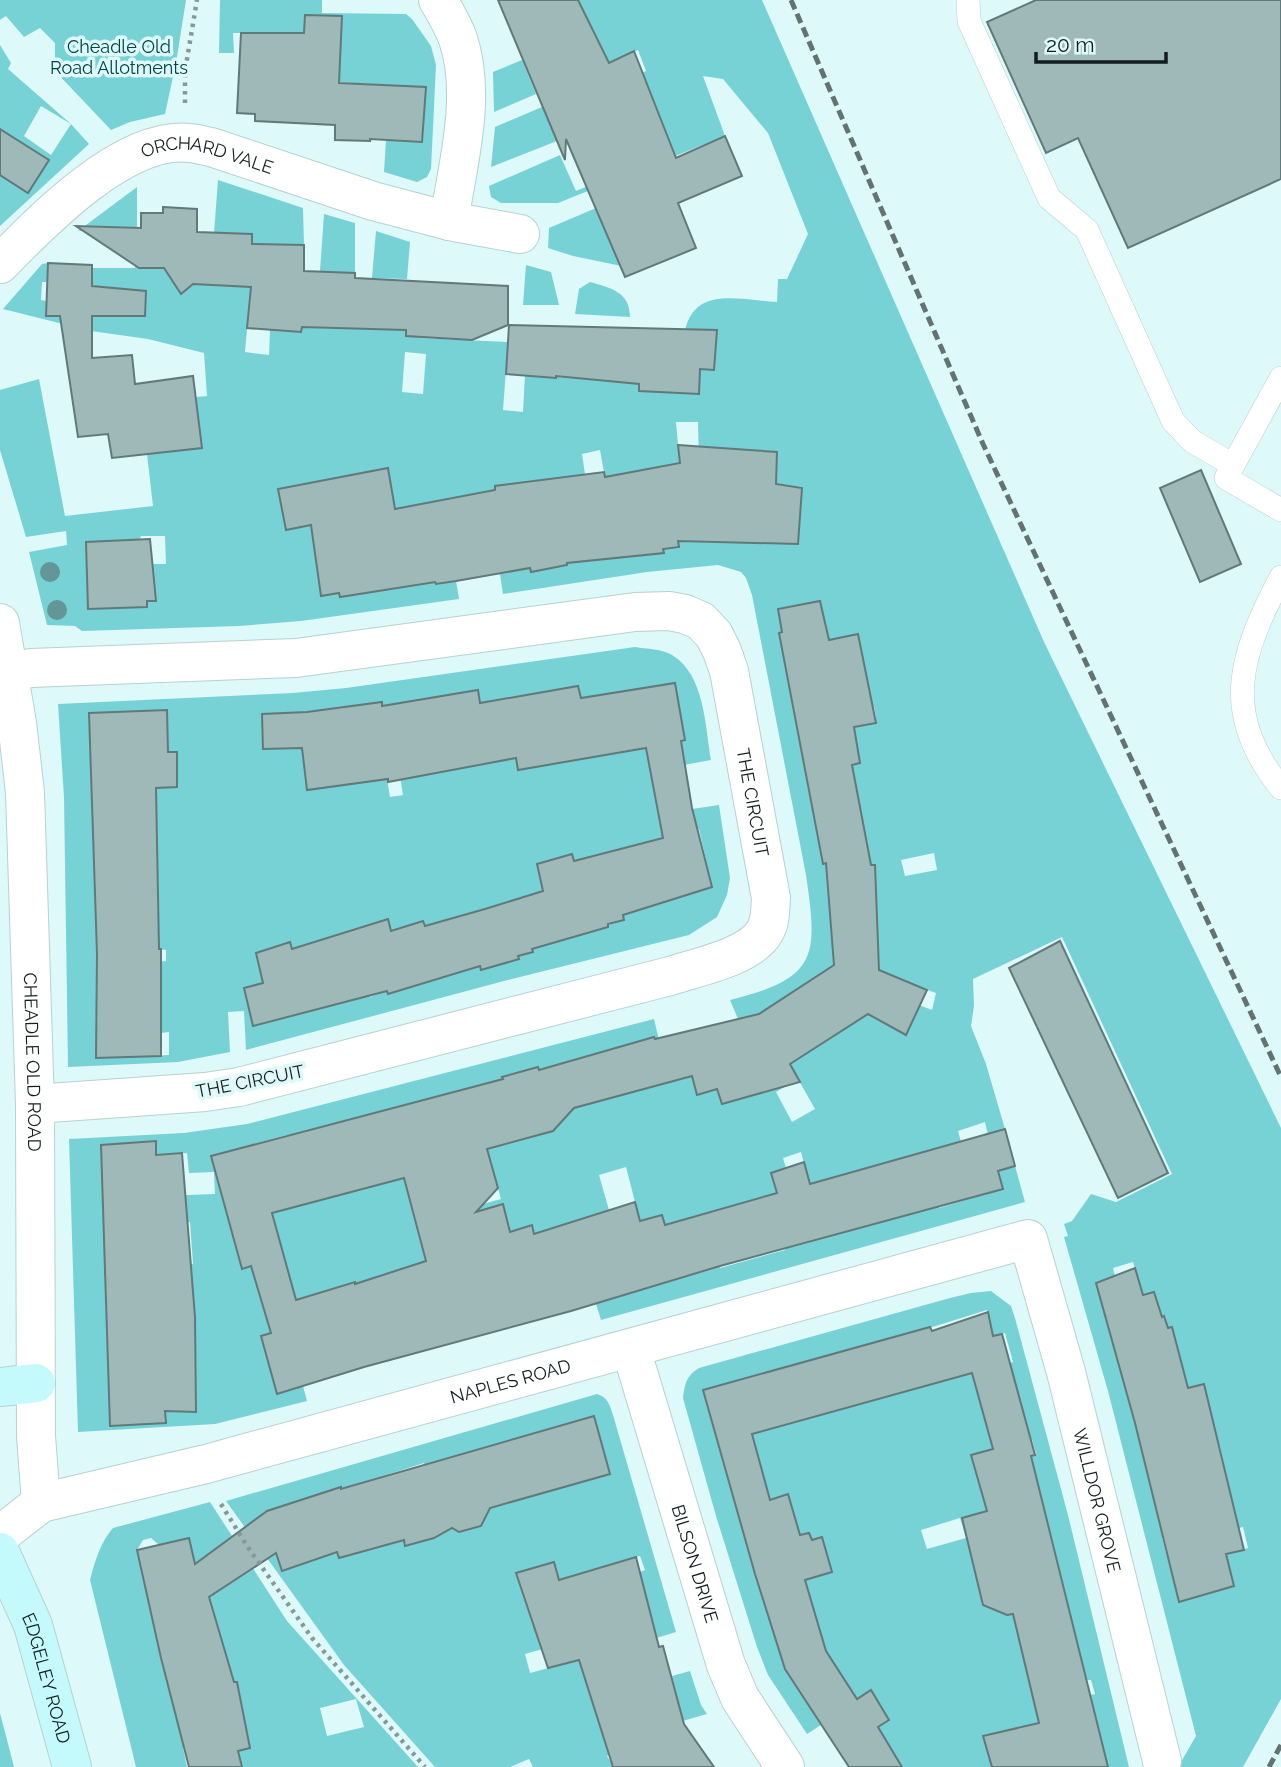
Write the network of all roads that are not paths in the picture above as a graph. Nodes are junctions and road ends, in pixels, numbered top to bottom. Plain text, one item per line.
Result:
1 (438, 0) edge
2 (968, 0) edge
3 (449, 221) junction
4 (520, 234) dead end
5 (0, 264) edge
6 (1281, 378) edge
7 (1233, 465) junction
8 (1281, 510) edge
9 (1281, 577) edge
10 (0, 623) edge
11 (9, 672) junction
12 (1281, 788) edge
13 (13, 793) edge
14 (35, 1104) junction
15 (1028, 1239) joint
16 (631, 1349) junction
17 (18, 1385) edge
18 (41, 1503) junction
19 (0, 1535) edge
20 (0, 1552) edge
21 (1160, 1764) edge
22 (72, 1767) edge
23 (785, 1767) edge

1 - 3 street
2 - 7 lane
3 - 4 street, ORCHARD VALE
3 - 5 street, ORCHARD VALE
6 - 7 lane
7 - 8 lane
9 - 12 lane
10 - 11 street, CHEADLE OLD ROAD
11 - 13 street, CHEADLE OLD ROAD
11 - 14 street, THE CIRCUIT
13 - 14 street, CHEADLE OLD ROAD
14 - 17 street, CHEADLE OLD ROAD
15 - 16 street, NAPLES ROAD
15 - 21 street, WILLDOR GROVE
16 - 18 street, NAPLES ROAD
16 - 23 street, BILSON DRIVE
17 - 18 street, CHEADLE OLD ROAD
18 - 19 street, NAPLES ROAD
20 - 22 main road, EDGELEY ROAD

